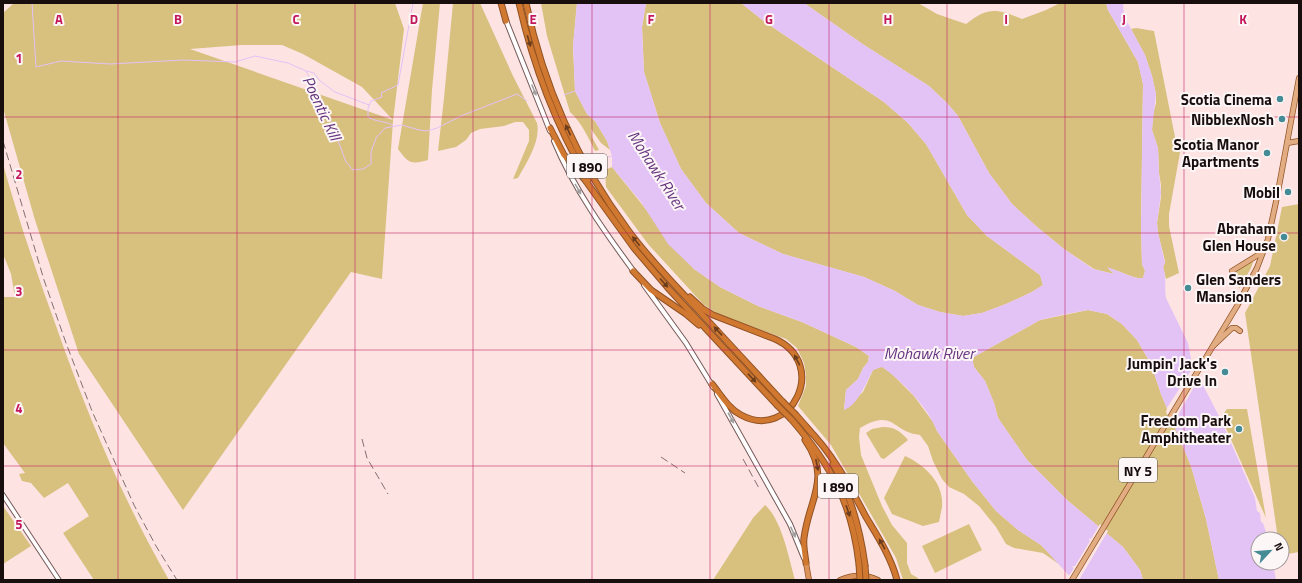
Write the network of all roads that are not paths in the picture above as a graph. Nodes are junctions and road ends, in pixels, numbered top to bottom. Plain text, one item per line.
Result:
1 (500, 3) edge
2 (518, 3) edge
3 (526, 3) edge
4 (506, 21) joint
5 (1299, 78) edge
6 (550, 128) junction
7 (1299, 141) edge
8 (1287, 143) junction
9 (613, 220) junction
10 (1265, 247) junction
11 (633, 271) junction
12 (661, 271) junction
13 (1232, 272) dead end
14 (1240, 331) dead end
15 (1211, 347) junction
16 (733, 357) junction
17 (712, 384) junction
18 (791, 419) junction
19 (808, 428) junction
20 (3, 495) edge
21 (806, 562) junction
22 (862, 564) junction
23 (59, 580) edge
24 (810, 580) edge
25 (840, 580) edge
26 (860, 580) edge
27 (866, 580) edge
28 (878, 580) edge
29 (897, 580) edge
30 (1072, 580) edge

1 - 4 highway
2 -> 9 highway, I 890
12 -> 3 highway, I 890
4 -> 6 main road
5 - 8 main road, NY 5
6 - 9 highway
6 -> 11 main road
7 - 8 main road
8 - 10 main road, NY 5
9 -> 16 highway, I 890
10 - 13 main road
10 - 15 main road, NY 5
11 - 16 highway
11 - 17 main road
17 -> 12 highway
19 -> 12 highway, I 890, bridge
14 - 15 main road
15 - 30 main road, NY 5
16 -> 18 highway, I 890, bridge
17 -> 21 main road
18 -> 21 highway
18 -> 22 highway, I 890
19 - 22 highway, I 890
29 -> 19 highway
20 - 23 street
21 - 24 highway
22 - 26 highway, I 890, bridge
22 - 27 highway, I 890, bridge
25 - 28 highway

